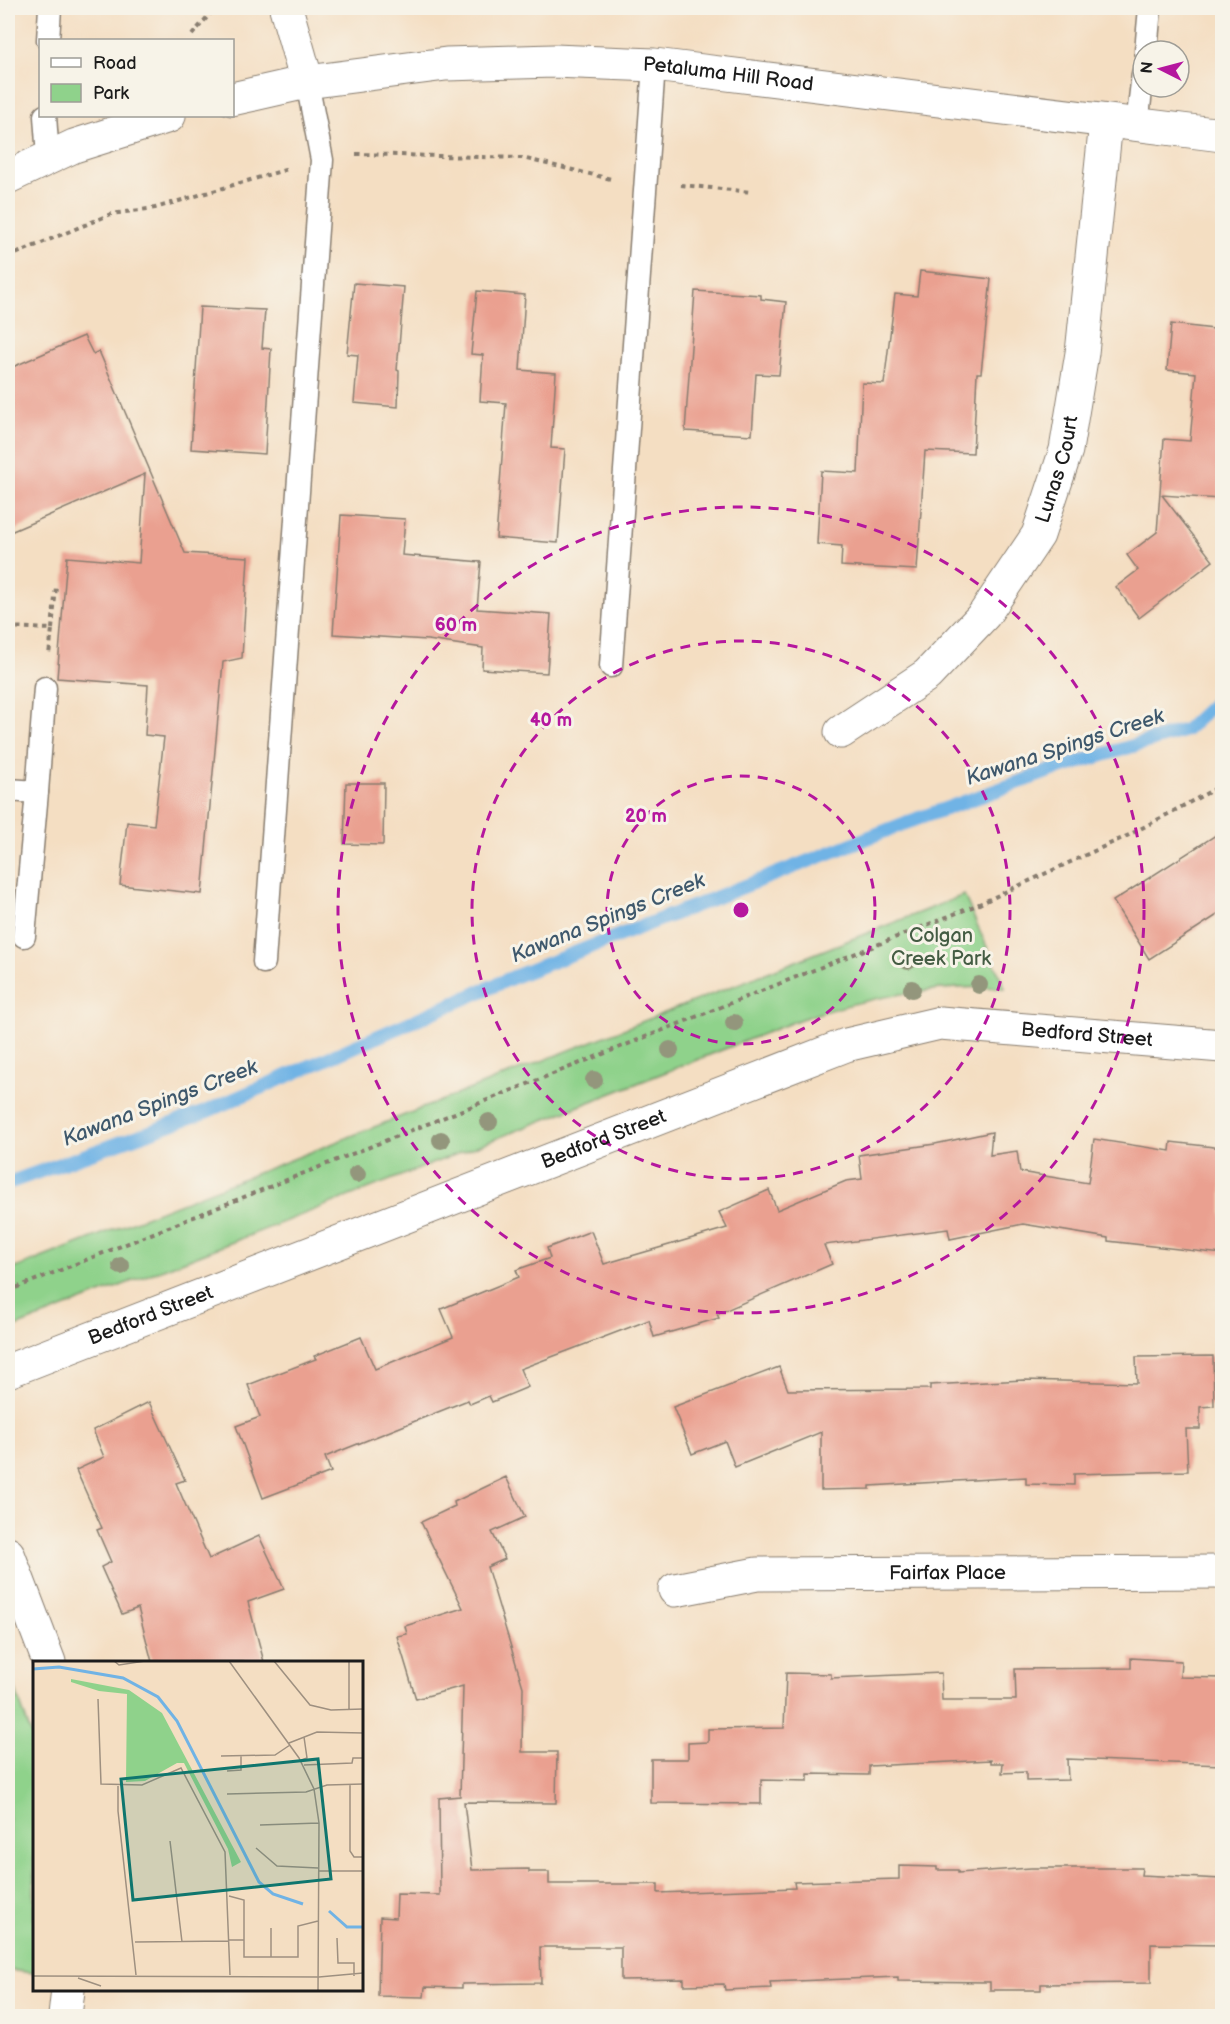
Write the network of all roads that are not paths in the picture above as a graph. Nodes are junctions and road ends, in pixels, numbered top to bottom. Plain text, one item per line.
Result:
1 (50, 8) edge
2 (286, 8) edge
3 (1150, 8) edge
4 (48, 39) edge
5 (1147, 39) edge
6 (654, 65) junction
7 (307, 82) junction
8 (234, 99) edge
9 (1132, 99) edge
10 (45, 117) edge
11 (166, 117) edge
12 (1122, 124) junction
13 (1222, 135) edge
14 (48, 157) junction
15 (8, 177) edge
16 (611, 666) dead end
17 (45, 688) road end
18 (841, 732) dead end
19 (8, 790) edge
20 (37, 792) junction
21 (24, 936) dead end
22 (264, 962) dead end
23 (1222, 1046) edge
24 (8, 1371) edge
25 (8, 1554) edge
26 (1222, 1572) edge
27 (675, 1590) dead end
28 (49, 1661) edge
29 (68, 1991) edge
30 (65, 2016) edge

1 - 4 lane
2 - 7 street
3 - 5 lane
6 - 7 street, Petaluma Hill Road
6 - 12 street, Petaluma Hill Road
6 - 16 lane
7 - 8 street, Petaluma Hill Road
7 - 22 lane
9 - 12 lane
10 - 14 lane
11 - 14 street
12 - 13 street, Petaluma Hill Road
12 - 18 street, Lunas Court
14 - 15 street
17 - 20 lane
19 - 20 lane
20 - 21 lane
23 - 24 street, Bedford Street
25 - 28 street
26 - 27 street, Fairfax Place
29 - 30 street

